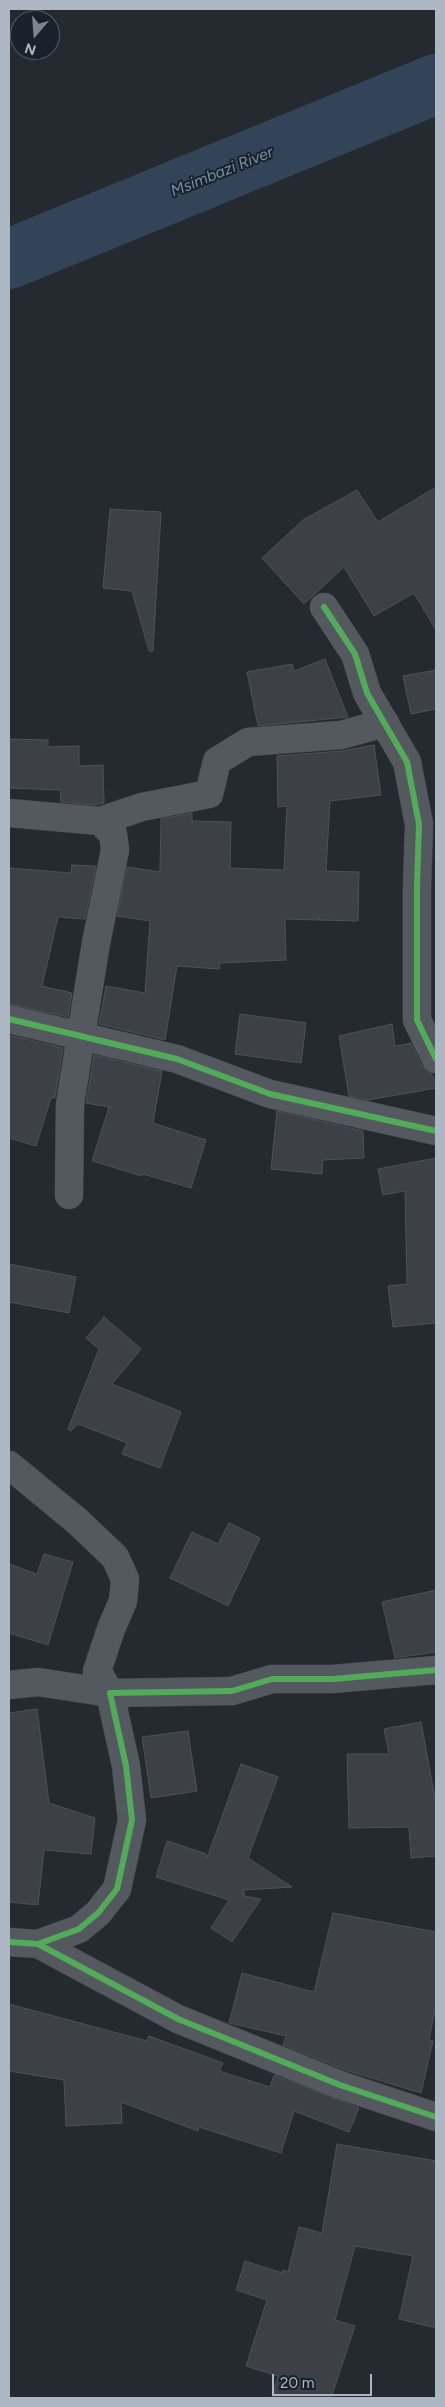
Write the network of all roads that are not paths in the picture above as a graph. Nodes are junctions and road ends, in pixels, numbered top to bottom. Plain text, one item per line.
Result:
1 (324, 608) dead end
2 (386, 723) junction
3 (9, 813) edge
4 (100, 821) junction
5 (9, 1019) edge
6 (80, 1036) junction
7 (436, 1059) edge
8 (436, 1131) edge
9 (69, 1196) dead end
10 (9, 1465) edge
11 (436, 1670) edge
12 (9, 1685) edge
13 (110, 1693) junction
14 (9, 1942) edge
15 (38, 1944) junction
16 (436, 2116) edge

1 - 2 street
2 - 4 street
2 - 7 street
3 - 4 street
4 - 6 street
5 - 6 street
6 - 8 street
6 - 9 street
10 - 13 street
11 - 13 street
12 - 13 street
13 - 15 street
14 - 15 street
15 - 16 street

